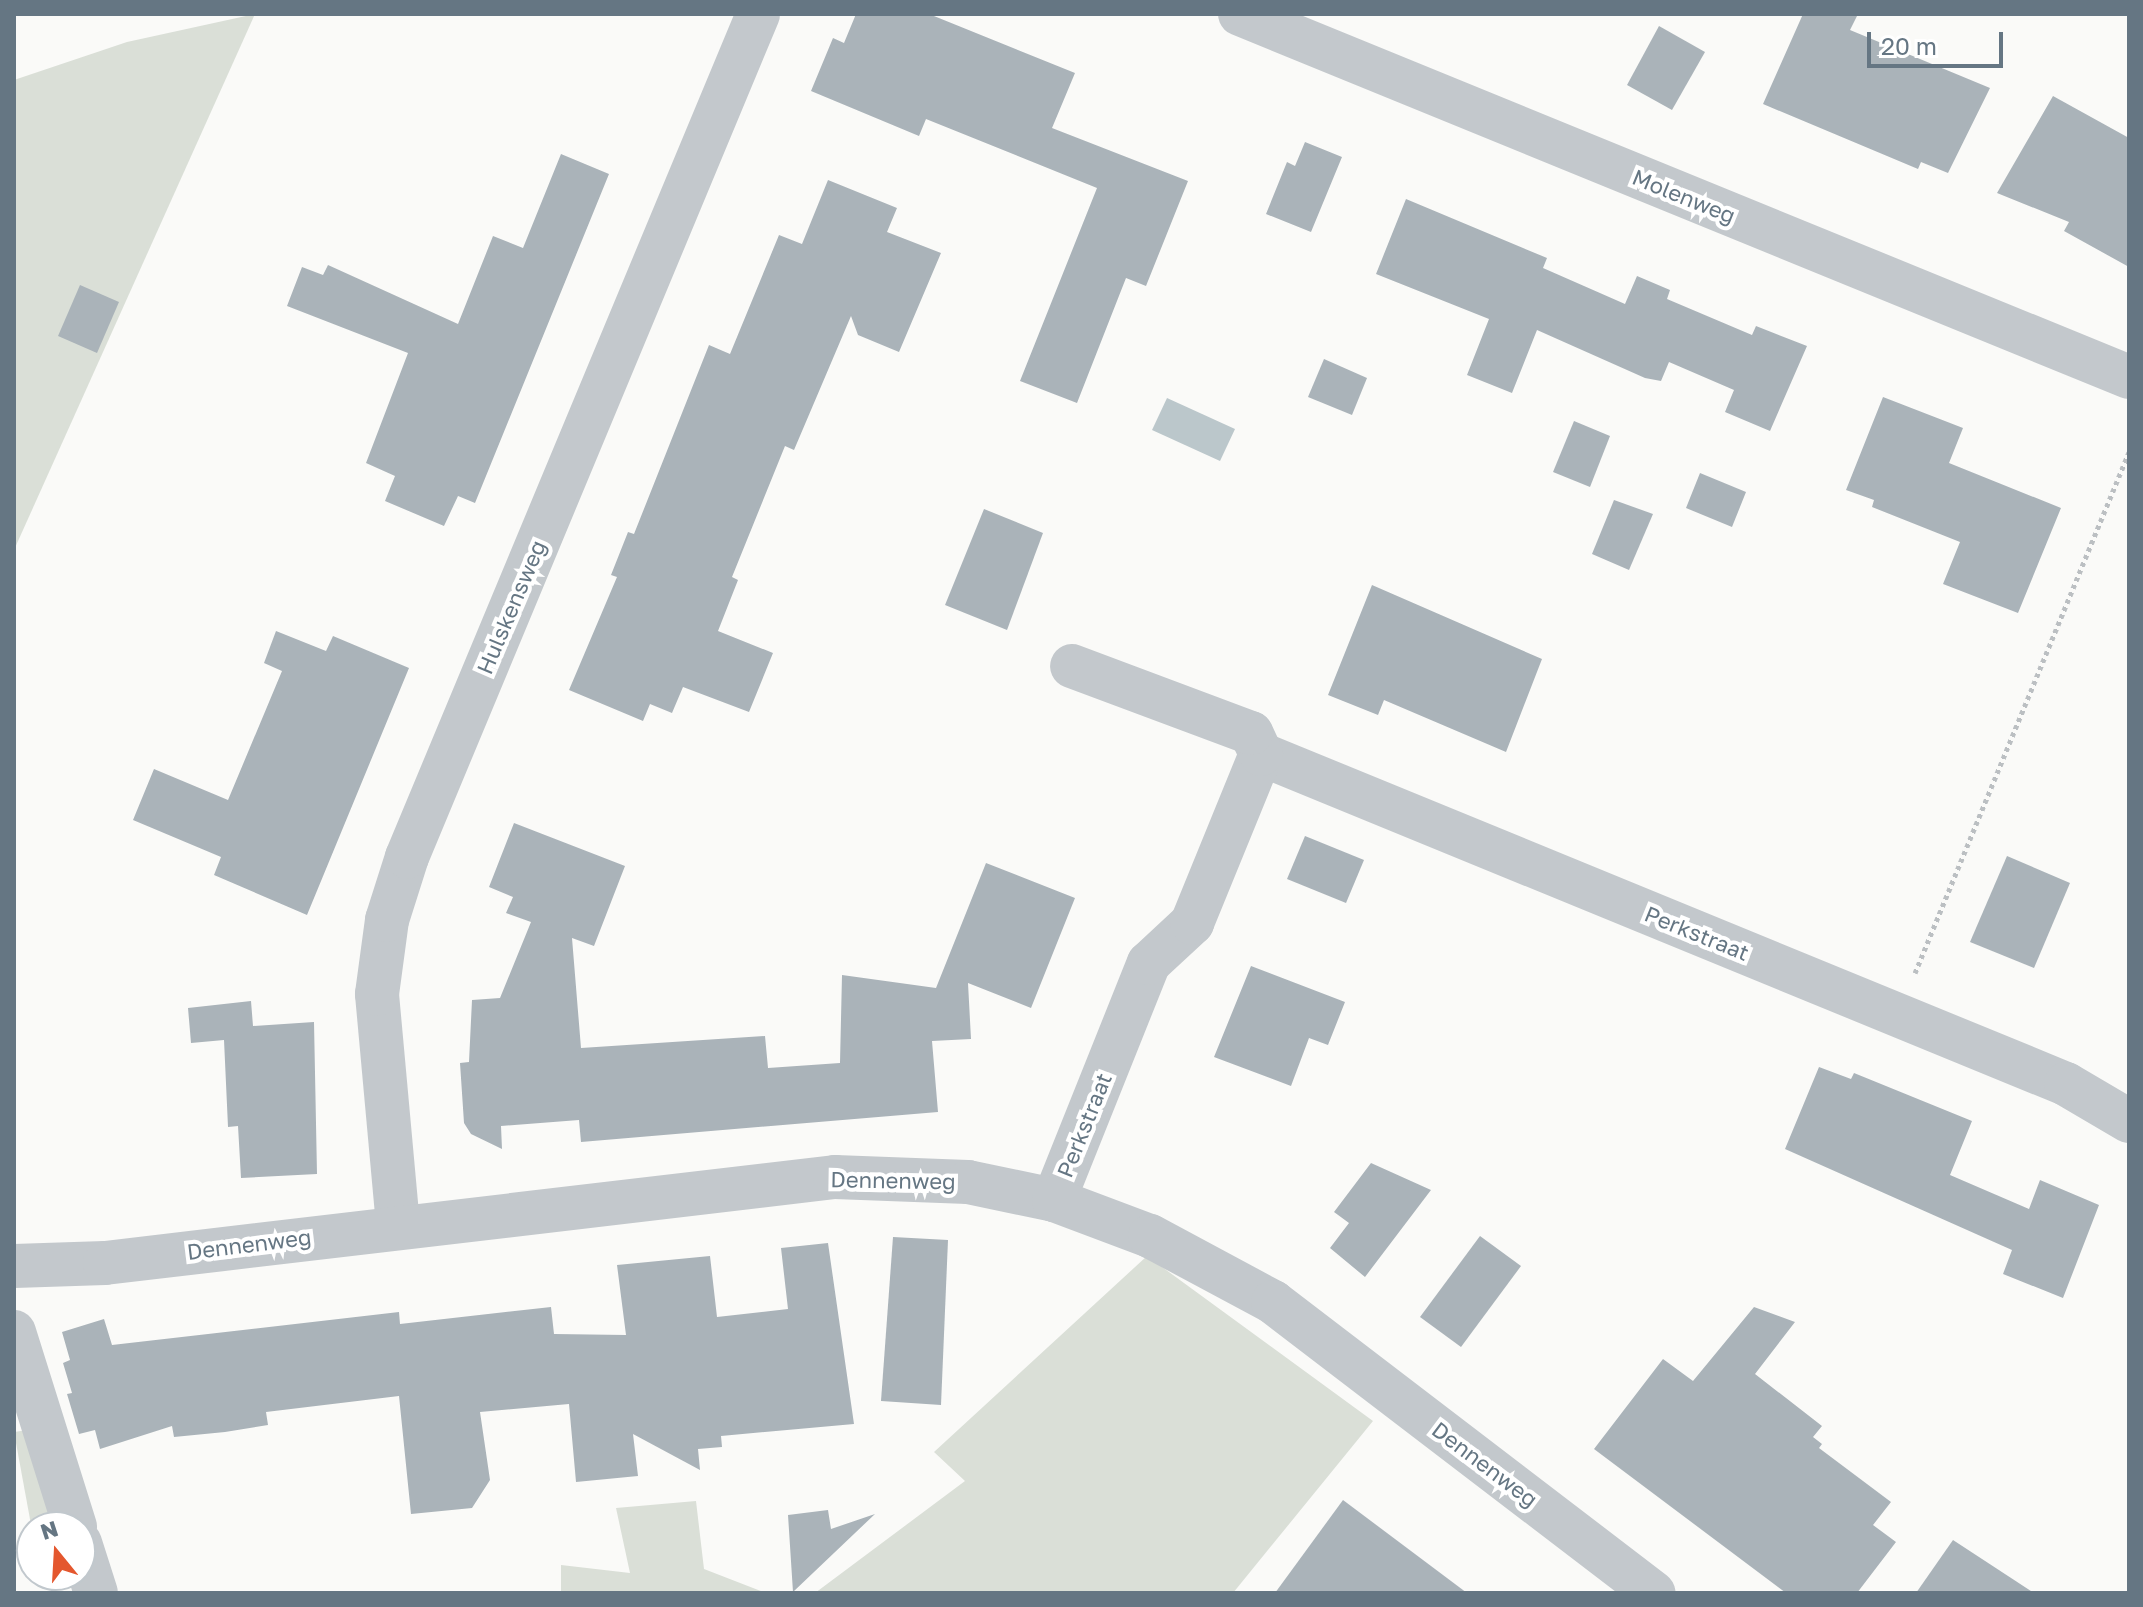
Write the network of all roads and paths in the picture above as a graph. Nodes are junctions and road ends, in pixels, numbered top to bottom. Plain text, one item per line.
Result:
1 (758, 14) edge
2 (1240, 14) edge
3 (1311, 27) edge
4 (2129, 377) edge
5 (2129, 452) edge
6 (1072, 666) dead end
7 (1261, 754) junction
8 (1897, 1014) junction
9 (2129, 1121) edge
10 (1054, 1200) junction
11 (398, 1225) junction
12 (14, 1266) edge
13 (14, 1332) edge
14 (70, 1511) edge
15 (1653, 1593) edge

1 - 11 street, Hulskensweg
2 - 3 street, Molenweg
3 - 4 street, Molenweg
5 - 8 path
6 - 7 street, Perkstraat
7 - 8 street, Perkstraat
7 - 10 street, Perkstraat
8 - 9 street, Perkstraat
10 - 11 street, Dennenweg
10 - 15 street, Dennenweg
11 - 12 street, Dennenweg
13 - 14 street

